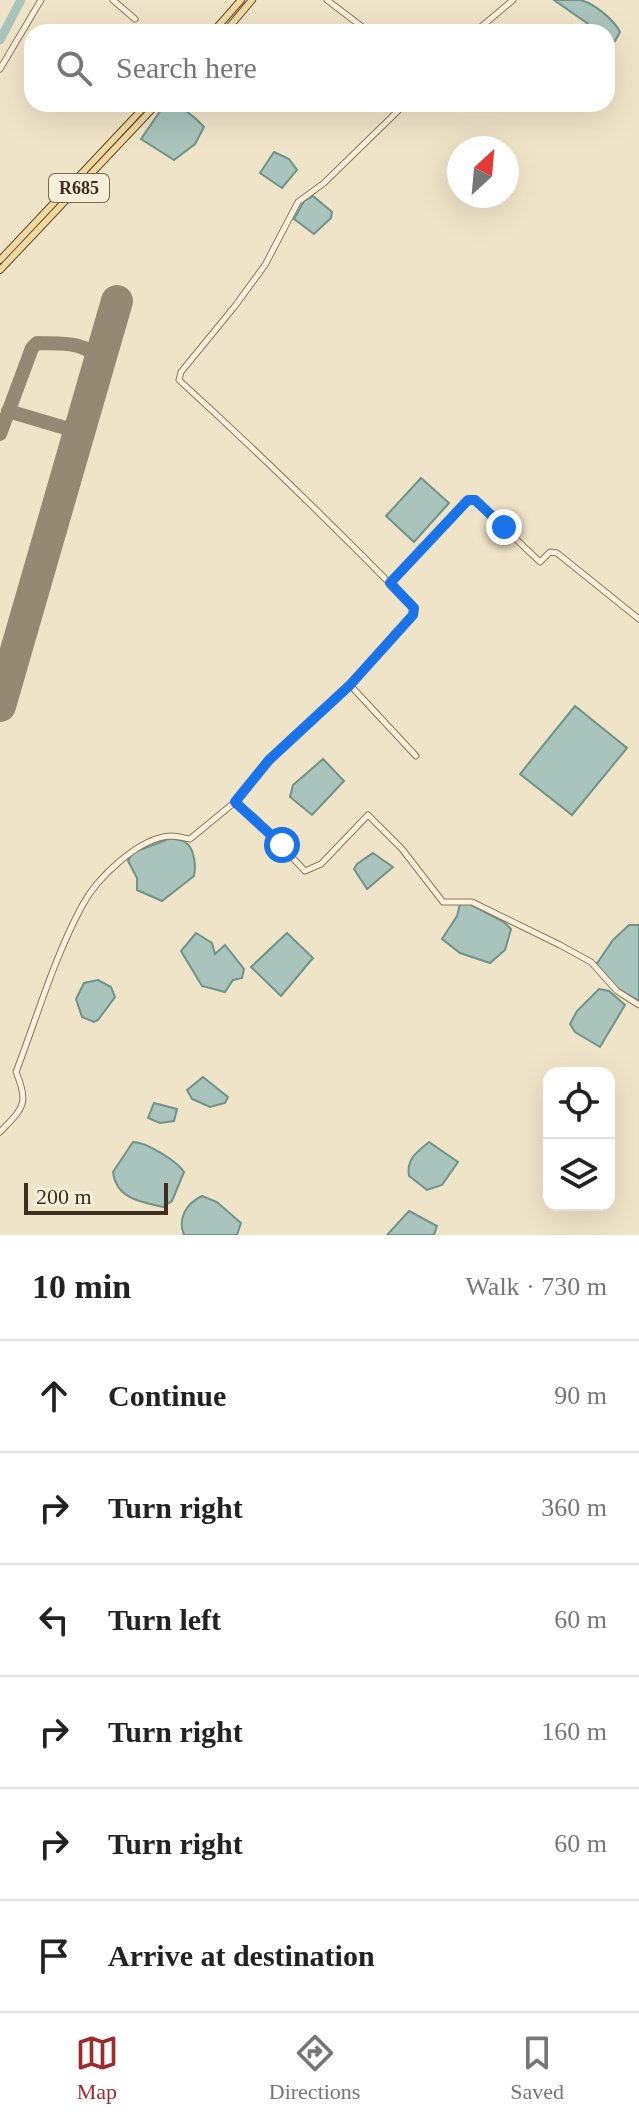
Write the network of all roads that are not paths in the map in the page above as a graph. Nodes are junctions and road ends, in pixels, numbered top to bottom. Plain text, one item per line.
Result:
1 (41, 0) edge
2 (113, 0) edge
3 (241, 0) edge
4 (252, 0) edge
5 (327, 0) edge
6 (513, 0) edge
7 (135, 19) dead end
8 (27, 24) edge
9 (220, 24) edge
10 (232, 24) edge
11 (358, 24) edge
12 (484, 24) edge
13 (24, 29) edge
14 (0, 69) edge
15 (140, 112) edge
16 (149, 112) edge
17 (397, 112) edge
18 (13, 252) junction
19 (0, 260) edge
20 (0, 270) edge
21 (390, 583) junction
22 (639, 619) edge
23 (350, 685) junction
24 (416, 756) dead end
25 (235, 802) junction
26 (639, 1005) edge
27 (0, 1132) edge

1 - 8 street
2 - 7 street
3 - 9 main road
4 - 10 main road
5 - 11 street
6 - 12 street
13 - 14 street
15 - 18 main road, R685
16 - 18 main road, R685
17 - 21 street
18 - 19 main road, R685
18 - 20 main road, R685
21 - 22 street
21 - 23 street
23 - 24 street
23 - 25 street
25 - 26 street
25 - 27 street

